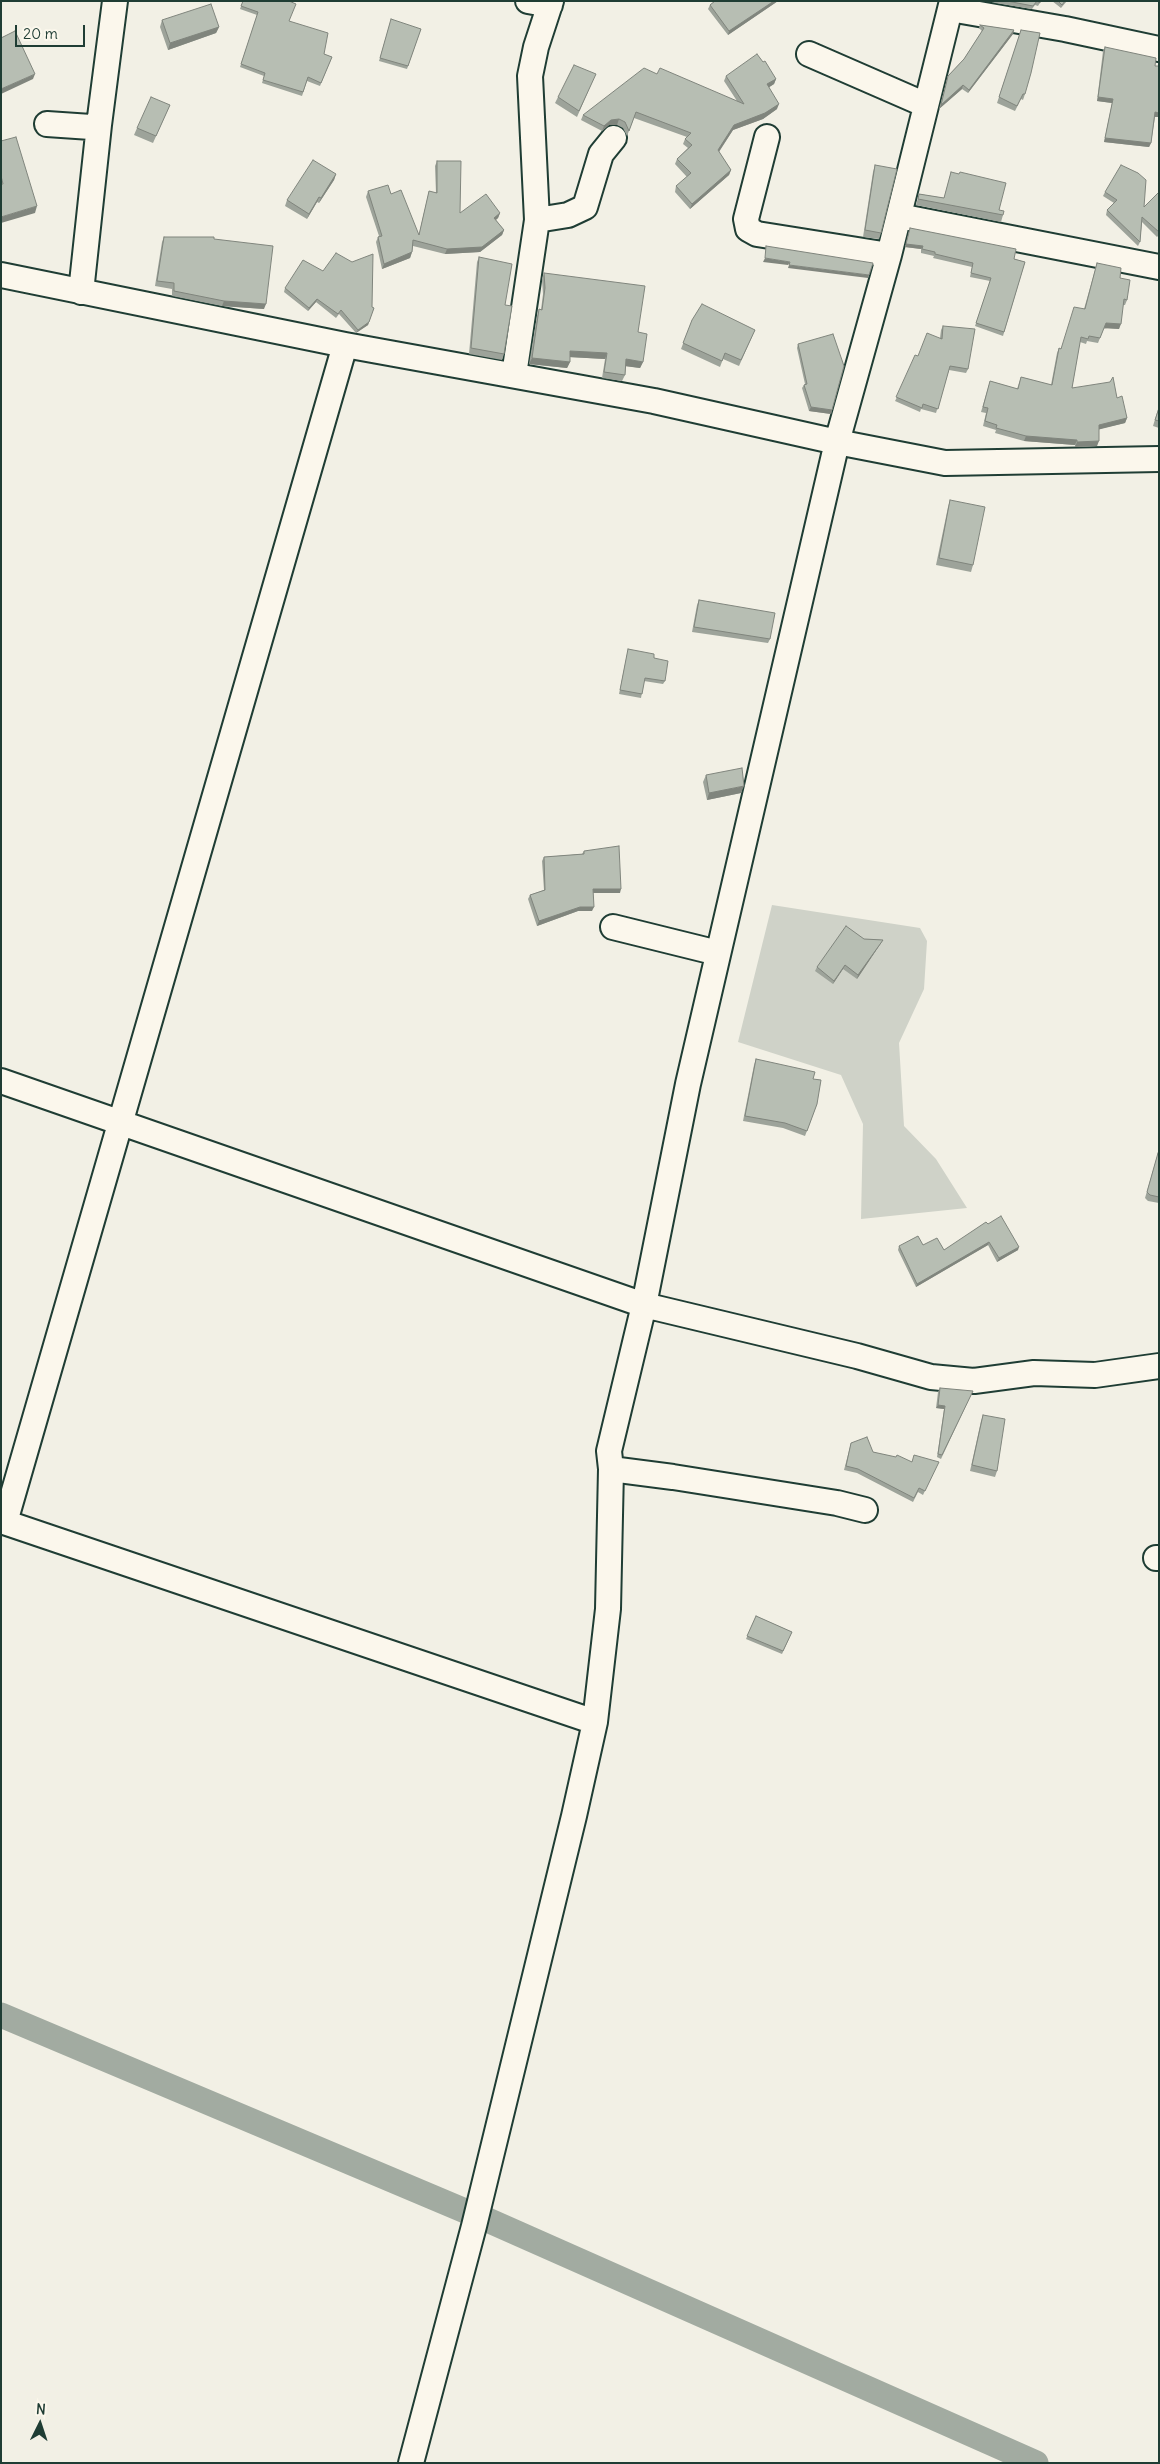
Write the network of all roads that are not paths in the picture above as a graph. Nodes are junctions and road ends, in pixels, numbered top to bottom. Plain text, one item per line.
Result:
1 (115, 1) edge
2 (543, 2) edge
3 (951, 5) edge
4 (1159, 49) edge
5 (808, 54) dead end
6 (926, 105) junction
7 (47, 124) dead end
8 (99, 125) junction
9 (767, 137) dead end
10 (614, 138) dead end
11 (899, 216) junction
12 (536, 220) junction
13 (889, 255) junction
14 (1159, 267) edge
15 (1, 275) edge
16 (82, 292) junction
17 (345, 345) junction
18 (514, 375) junction
19 (837, 442) junction
20 (1159, 459) edge
21 (613, 927) dead end
22 (718, 952) junction
23 (1, 1081) edge
24 (122, 1123) junction
25 (644, 1305) junction
26 (1159, 1366) edge
27 (611, 1469) junction
28 (865, 1510) dead end
29 (3, 1521) edge
30 (595, 1722) junction
31 (411, 2463) edge

1 - 8 street
2 - 12 street
3 - 4 street
3 - 6 street
5 - 6 street
6 - 11 street
7 - 8 street
8 - 16 street
9 - 13 street
10 - 12 street
11 - 13 street
11 - 14 street
12 - 18 street
13 - 19 street
15 - 16 street
16 - 17 street
17 - 18 street
17 - 24 street
18 - 19 street
19 - 20 street
19 - 22 street
21 - 22 street
22 - 25 street
23 - 24 street
24 - 25 street
24 - 29 street
25 - 26 street
25 - 27 street
27 - 28 street
27 - 30 street
29 - 30 street
30 - 31 street

